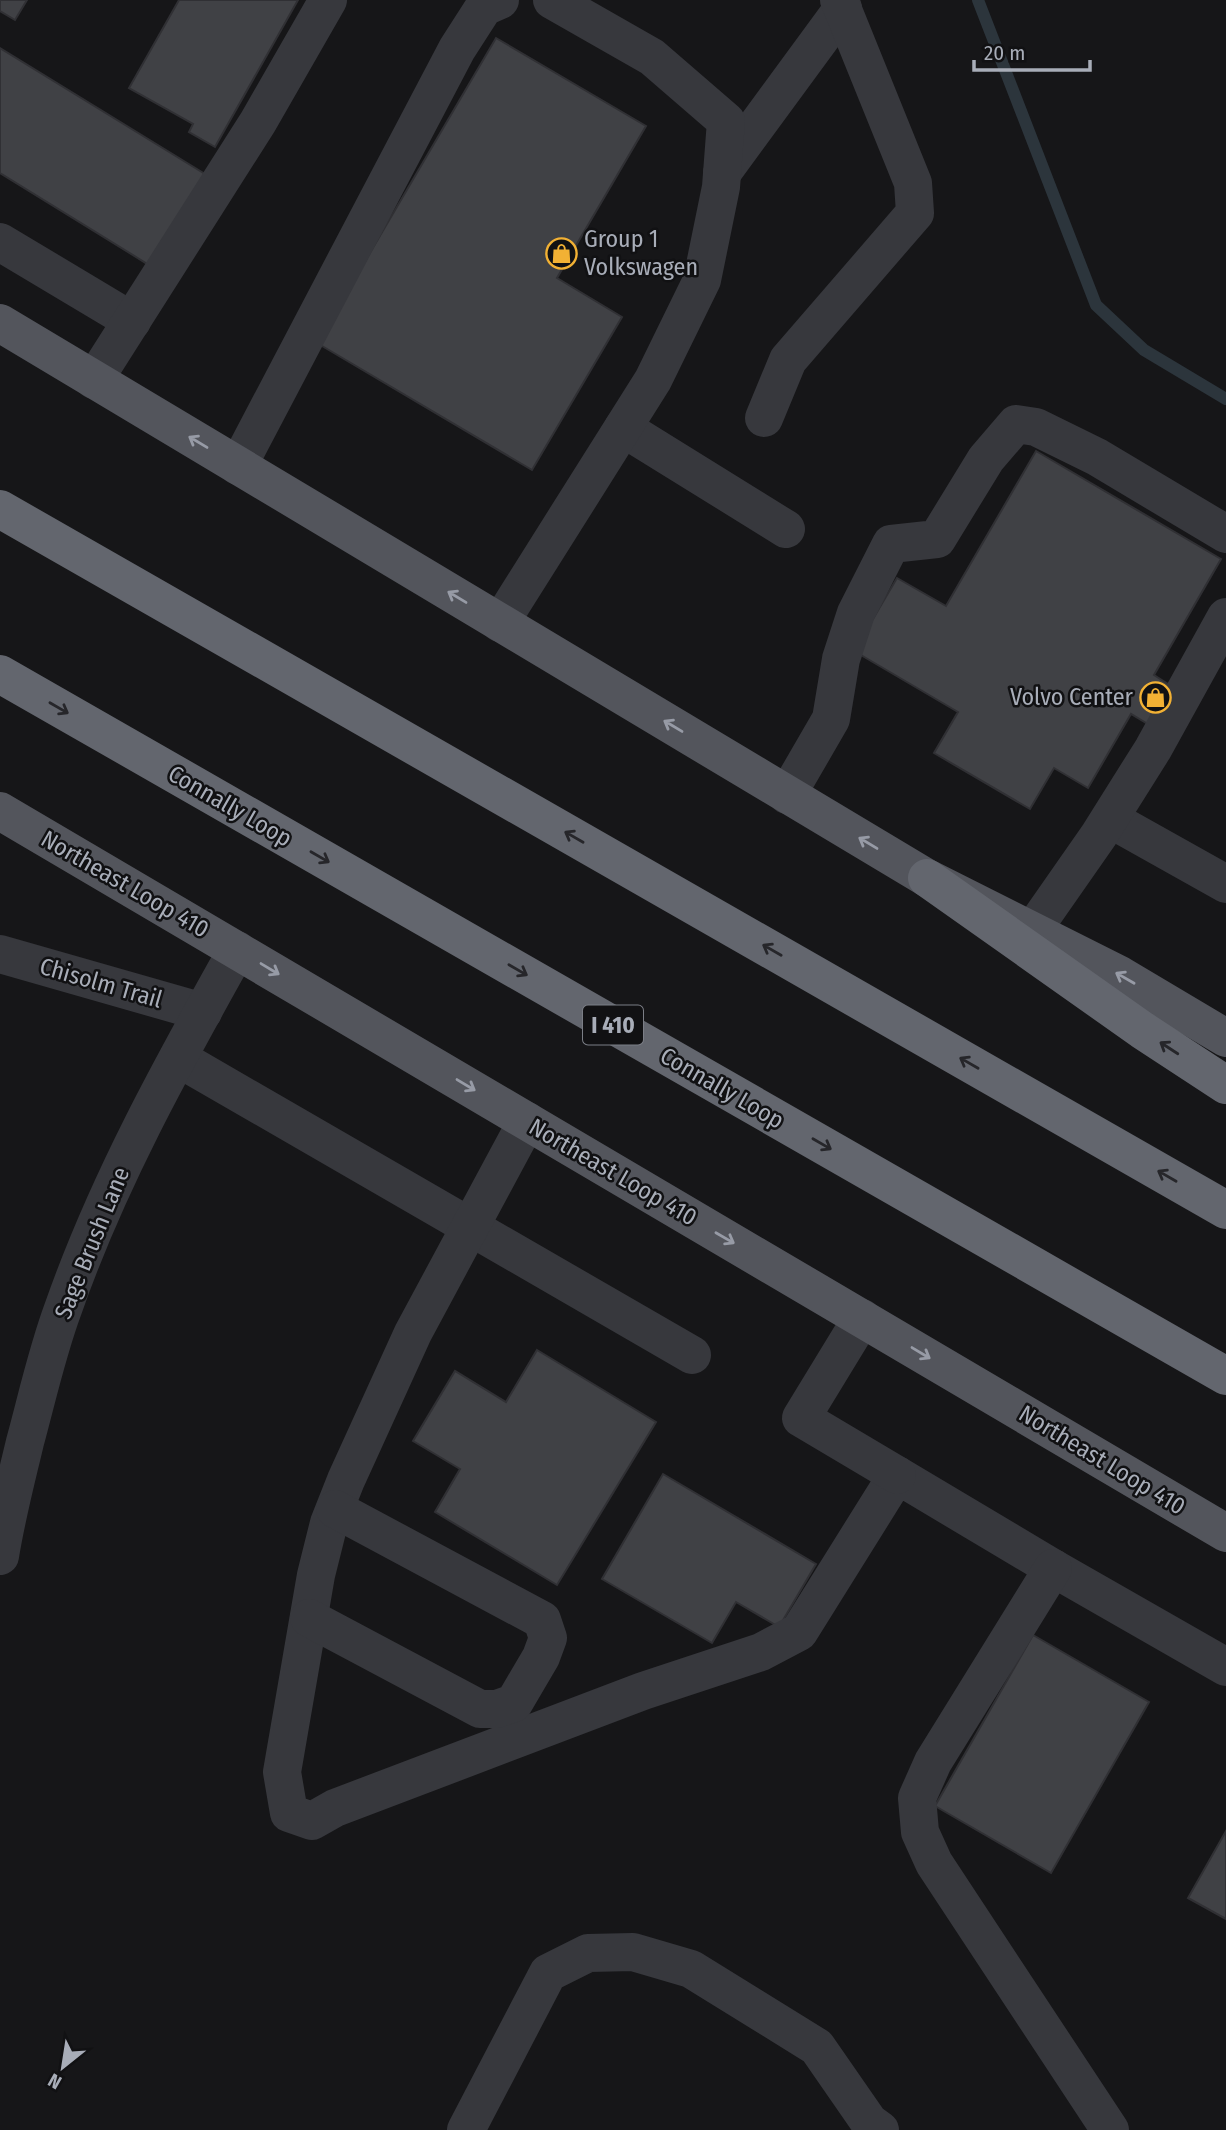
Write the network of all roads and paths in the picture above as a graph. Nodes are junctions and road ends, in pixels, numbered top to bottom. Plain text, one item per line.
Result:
1 (328, 0) edge
2 (500, 0) edge
3 (552, 0) edge
4 (841, 4) edge
5 (722, 173) junction
6 (0, 242) edge
7 (132, 321) junction
8 (0, 323) edge
9 (94, 380) junction
10 (764, 418) dead end
11 (623, 428) junction
12 (238, 466) junction
13 (0, 509) edge
14 (786, 529) dead end
15 (1226, 534) edge
16 (500, 623) junction
17 (1225, 623) edge
18 (0, 674) edge
19 (787, 794) junction
20 (0, 811) edge
21 (1110, 819) junction
22 (927, 878) junction
23 (1226, 884) edge
24 (1032, 931) junction
25 (237, 950) junction
26 (0, 954) edge
27 (202, 1012) junction
28 (1226, 1038) edge
29 (178, 1058) junction
30 (1226, 1085) edge
31 (527, 1121) junction
32 (1226, 1210) edge
33 (470, 1227) junction
34 (862, 1318) junction
35 (692, 1354) dead end
36 (1226, 1376) edge
37 (897, 1475) junction
38 (335, 1509) junction
39 (1226, 1533) edge
40 (2, 1535) edge
41 (1053, 1568) junction
42 (309, 1618) junction
43 (1226, 1667) edge
44 (466, 2130) edge
45 (880, 2130) edge
46 (1110, 2130) edge

1 - 7 street
2 - 12 street
3 - 5 street
4 - 5 street
4 - 10 street
5 - 11 street
6 - 7 street
7 - 9 street
8 - 9 main road
12 -> 9 main road
11 - 14 street
11 - 16 street
16 -> 12 main road
32 -> 13 highway
15 - 19 street
19 -> 16 main road
17 - 21 street
18 -> 36 highway, Connally Loop / I 410
22 -> 19 main road
20 - 25 main road, Northeast Loop 410
21 - 23 street
21 - 24 street
22 - 24 main road
30 -> 22 highway
28 -> 24 main road
25 - 27 street, Sage Brush Lane
25 -> 31 main road, Northeast Loop 410
26 - 27 street, Chisolm Trail
27 - 29 street, Sage Brush Lane
29 - 33 street
29 - 40 street, Sage Brush Lane
31 - 33 street
31 -> 34 main road, Northeast Loop 410
33 - 35 street
33 - 38 street
34 - 37 street
34 -> 39 main road, Northeast Loop 410
37 - 41 street
37 - 42 street
38 - 42 street
38 - 42 street
41 - 43 street
41 - 46 street
44 - 45 street

